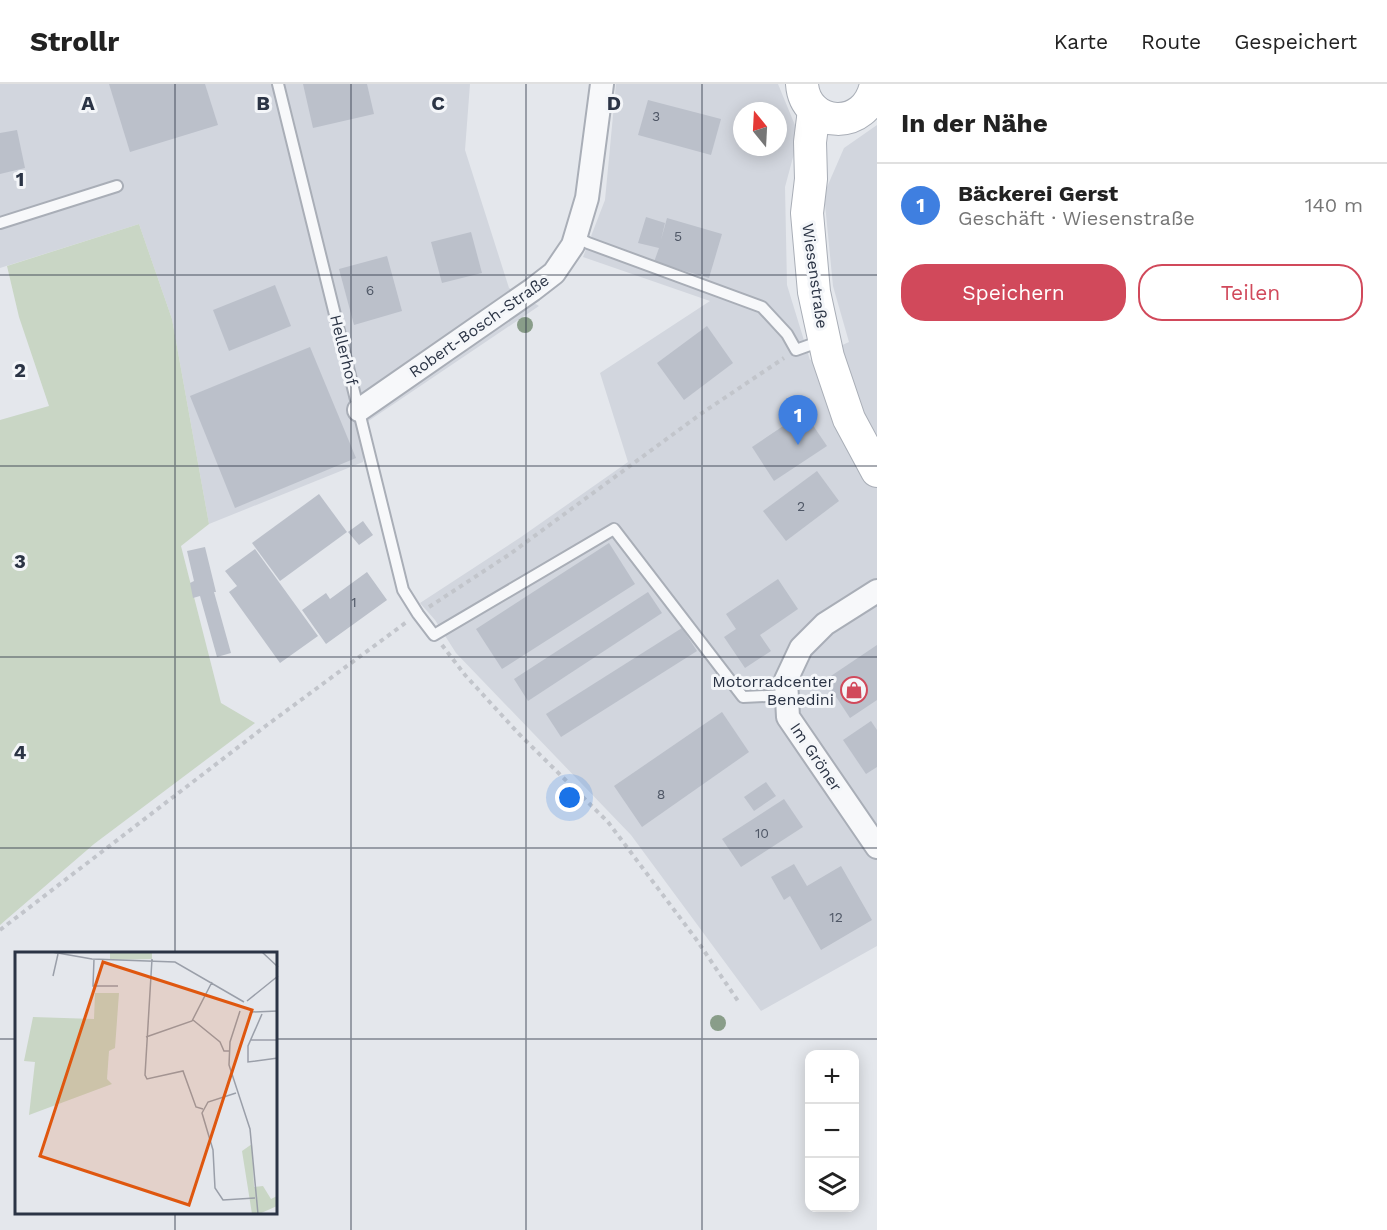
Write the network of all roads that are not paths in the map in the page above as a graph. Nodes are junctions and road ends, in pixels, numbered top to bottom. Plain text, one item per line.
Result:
1 (278, 84) edge
2 (602, 84) edge
3 (876, 92) edge
4 (817, 104) edge
5 (117, 186) dead end
6 (0, 224) edge
7 (576, 237) junction
8 (810, 346) junction
9 (359, 410) junction
10 (877, 471) edge
11 (877, 591) edge
12 (787, 695) junction
13 (877, 847) edge

1 - 9 lane, Hellerhof
2 - 7 street, Robert-Bosch-Straße
3 - 4 street
4 - 8 street, Wiesenstraße
5 - 6 lane
7 - 8 lane
7 - 9 street, Robert-Bosch-Straße
8 - 10 street, Wiesenstraße
9 - 12 lane, Hellerhof
11 - 12 street, Im Gröner
12 - 13 street, Im Gröner

